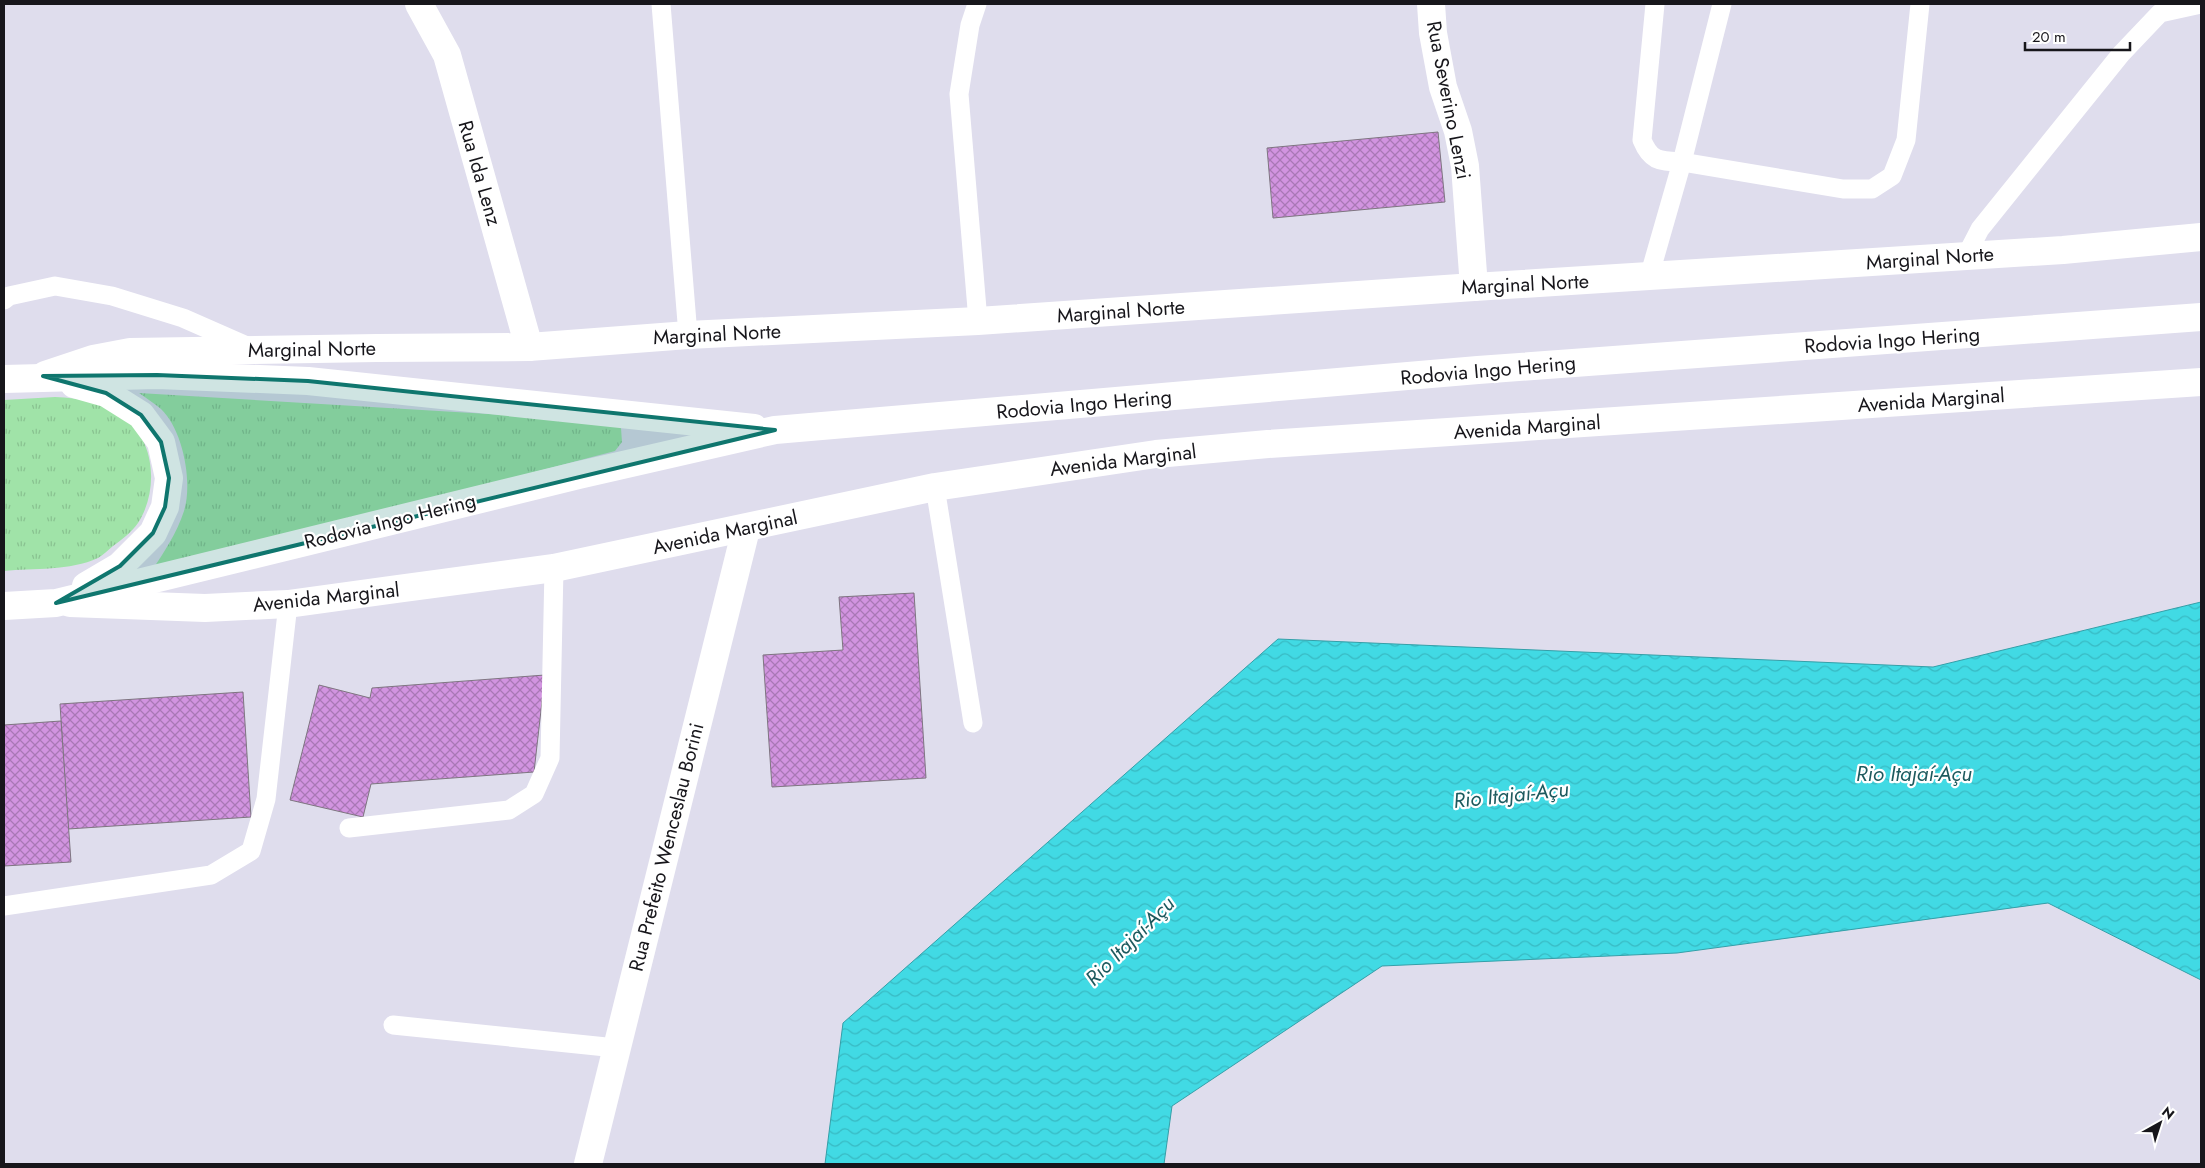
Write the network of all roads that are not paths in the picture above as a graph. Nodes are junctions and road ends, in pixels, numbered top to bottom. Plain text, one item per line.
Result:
1 (418, 4) edge
2 (661, 4) edge
3 (977, 4) edge
4 (1431, 4) edge
5 (1655, 4) edge
6 (1722, 4) edge
7 (1920, 4) edge
8 (2201, 4) edge
9 (1682, 162) junction
10 (2201, 236) edge
11 (1966, 256) junction
12 (1649, 277) junction
13 (1474, 287) junction
14 (4, 300) edge
15 (2201, 317) edge
16 (978, 321) junction
17 (688, 335) junction
18 (529, 348) junction
19 (257, 350) junction
20 (43, 376) junction
21 (4, 378) edge
22 (2201, 382) edge
23 (775, 430) junction
24 (934, 487) junction
25 (746, 529) junction
26 (554, 568) junction
27 (56, 603) junction
28 (288, 604) junction
29 (4, 606) edge
30 (973, 724) dead end
31 (349, 828) dead end
32 (4, 906) edge
33 (393, 1024) dead end
34 (616, 1048) junction
35 (588, 1164) edge

1 - 18 main road, Rua Ida Lenz
2 - 17 lane
3 - 16 lane
4 - 13 main road, Rua Severino Lenzi
5 - 9 lane
6 - 9 lane
7 - 9 lane
8 - 11 lane
9 - 12 lane
10 - 11 main road, Marginal Norte
11 - 12 main road, Marginal Norte
12 - 13 main road, Marginal Norte
13 - 16 main road, Marginal Norte
14 - 19 lane
15 - 23 main road, Rodovia Ingo Hering
16 - 17 main road, Marginal Norte
17 - 18 main road, Marginal Norte
18 - 19 main road, Marginal Norte
19 - 20 main road, Marginal Norte
20 - 21 main road, Rodovia Ingo Hering
20 - 23 main road, Rodovia Ingo Hering
20 - 27 main road
22 - 24 main road, Avenida Marginal
23 - 27 main road, Rodovia Ingo Hering
24 - 25 main road, Avenida Marginal
24 - 30 lane
25 - 26 main road, Avenida Marginal
25 - 34 main road, Rua Prefeito Wenceslau Borini
26 - 28 main road, Avenida Marginal
26 - 31 lane
27 - 28 main road, Avenida Marginal
27 - 29 main road, Rodovia Ingo Hering
28 - 32 lane
33 - 34 lane
34 - 35 main road, Rua Prefeito Wenceslau Borini

